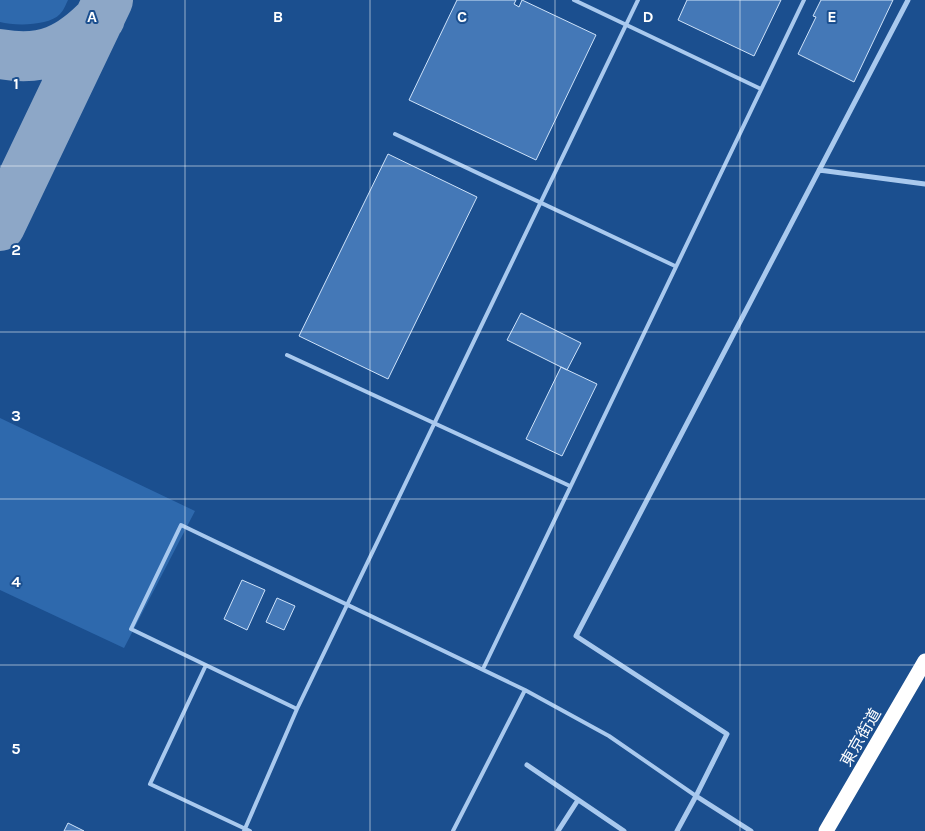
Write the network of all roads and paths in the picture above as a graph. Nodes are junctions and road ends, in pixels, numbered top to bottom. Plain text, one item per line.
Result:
1 (574, 0) edge
2 (638, 0) edge
3 (804, 0) edge
4 (908, 0) edge
5 (625, 25) junction
6 (761, 89) junction
7 (395, 134) dead end
8 (819, 170) junction
9 (925, 184) edge
10 (541, 201) junction
11 (676, 266) junction
12 (287, 355) dead end
13 (436, 424) junction
14 (570, 486) junction
15 (348, 604) junction
16 (925, 661) edge
17 (206, 665) junction
18 (483, 669) junction
19 (525, 690) junction
20 (297, 709) junction
21 (527, 765) dead end
22 (696, 796) junction
23 (578, 800) junction
24 (245, 830) edge
25 (250, 831) edge
26 (453, 831) edge
27 (558, 831) edge
28 (624, 831) edge
29 (677, 831) edge
30 (751, 831) edge
31 (826, 831) edge

1 - 5 lane
2 - 5 lane
3 - 6 lane
4 - 8 street
5 - 6 lane
5 - 10 lane
6 - 11 lane
7 - 10 lane
8 - 9 street
8 - 22 street
10 - 11 lane
10 - 13 lane
11 - 14 lane
12 - 13 lane
13 - 14 lane
13 - 15 lane
14 - 18 lane
15 - 17 lane
15 - 18 lane
15 - 20 lane
16 - 31 highway, 東京街道
17 - 20 lane
17 - 24 lane
18 - 19 lane
19 - 22 lane
19 - 26 lane
20 - 24 lane
21 - 23 street
22 - 29 street
22 - 30 street
23 - 27 street
23 - 28 street
24 - 25 lane

